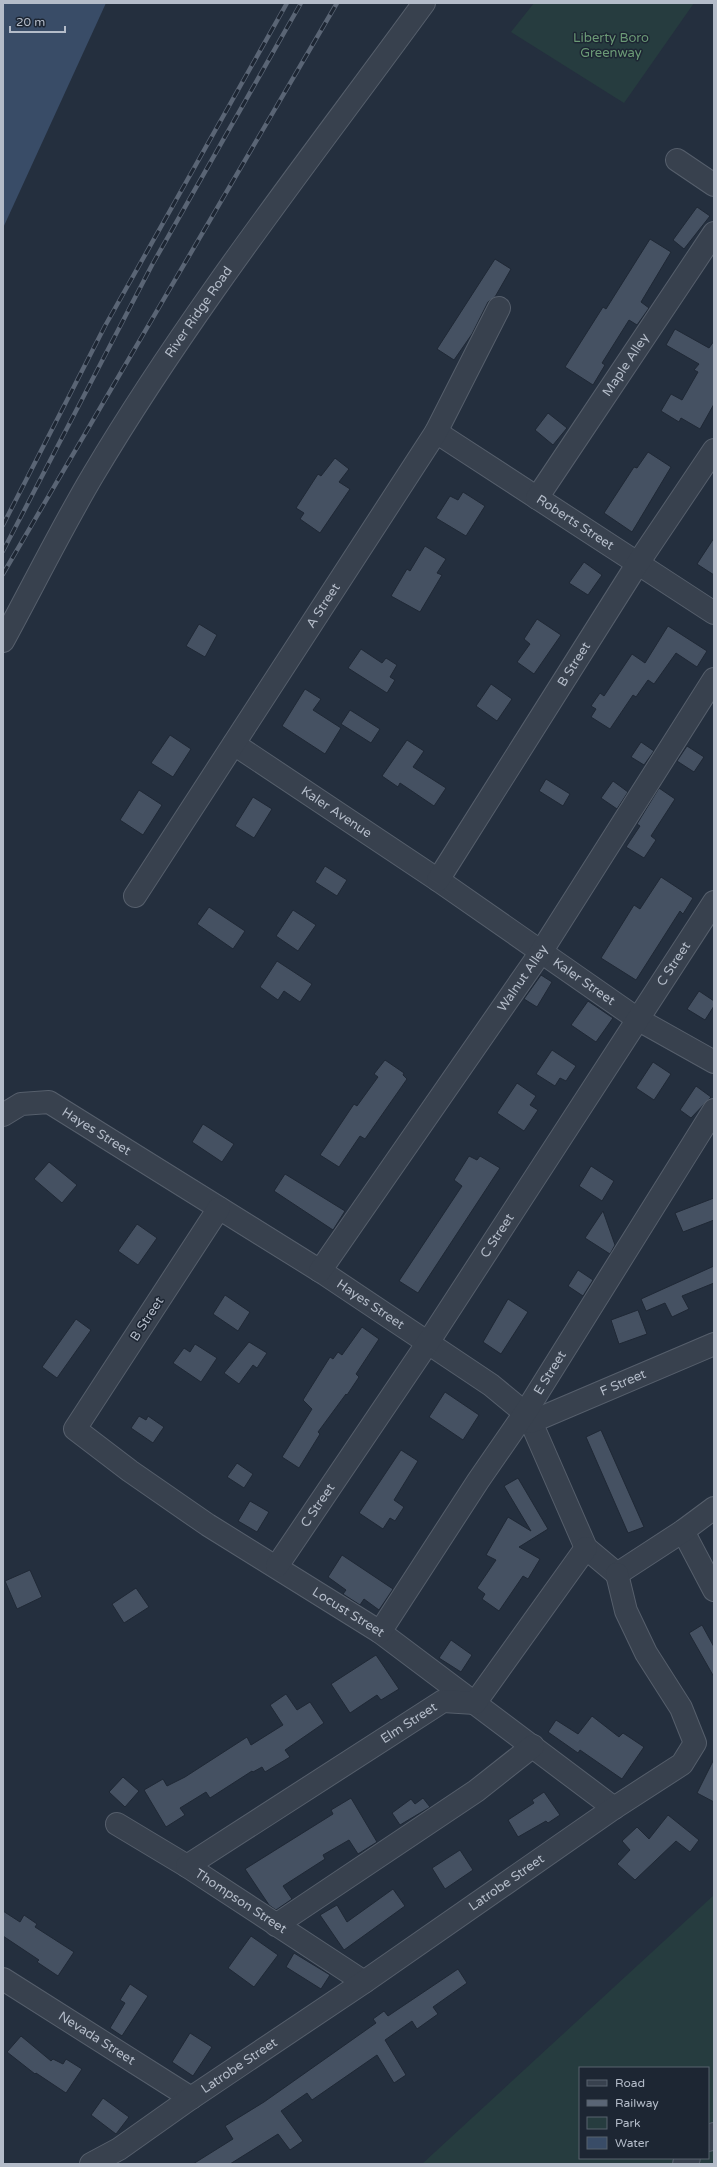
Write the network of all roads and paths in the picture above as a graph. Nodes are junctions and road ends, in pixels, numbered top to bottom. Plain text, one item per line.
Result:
1 (424, 3) edge
2 (677, 160) dead end
3 (714, 185) edge
4 (714, 233) edge
5 (499, 308) dead end
6 (436, 432) junction
7 (714, 450) edge
8 (537, 498) junction
9 (638, 563) junction
10 (714, 613) edge
11 (3, 641) edge
12 (714, 679) edge
13 (234, 744) junction
14 (438, 880) junction
15 (134, 896) dead end
16 (714, 902) edge
17 (541, 952) junction
18 (639, 1020) junction
19 (714, 1062) edge
20 (714, 1110) edge
21 (3, 1115) edge
22 (219, 1208) junction
23 (320, 1271) junction
24 (427, 1344) junction
25 (714, 1344) edge
26 (528, 1417) junction
27 (75, 1429) joint
28 (714, 1508) edge
29 (683, 1531) junction
30 (586, 1548) junction
31 (277, 1566) junction
32 (618, 1574) junction
33 (714, 1590) edge
34 (380, 1632) junction
35 (475, 1703) junction
36 (533, 1746) junction
37 (614, 1808) junction
38 (117, 1824) dead end
39 (187, 1866) junction
40 (276, 1925) junction
41 (3, 1979) edge
42 (364, 1982) junction
43 (191, 2098) junction
44 (91, 2164) edge

1 - 11 street, River Ridge Road
2 - 3 street
4 - 8 street, Maple Alley
5 - 6 street, A Street
6 - 8 street, Roberts Street
6 - 13 street, A Street
7 - 9 street, B Street
8 - 9 street, Roberts Street
9 - 10 street, Roberts Street
9 - 14 street, B Street
12 - 17 street, Walnut Alley
13 - 14 street, Kaler Avenue
13 - 15 street, A Street
14 - 17 street, Kaler Street
16 - 18 street, C Street
17 - 18 street, Kaler Street
17 - 23 street, Walnut Alley
18 - 19 street, Kaler Street
18 - 24 street, C Street
20 - 26 street, E Street
21 - 22 street, Hayes Street
22 - 23 street, Hayes Street
22 - 27 street, B Street
23 - 24 street, Hayes Street
24 - 26 street, Hayes Street
24 - 31 street, C Street
25 - 26 street, F Street
26 - 30 street, Hayes Street
26 - 34 street, E Street
27 - 31 street, Locust Street
28 - 29 street
29 - 32 street
29 - 33 street
30 - 32 street, Hayes Street
30 - 35 street
31 - 34 street, Locust Street
32 - 37 street, Latrobe Street
34 - 35 street, Locust Street
35 - 36 street, Locust Street
35 - 39 street, Elm Street
36 - 37 street, Locust Street
36 - 40 street
37 - 42 street, Latrobe Street
38 - 39 street, Thompson Street
39 - 40 street, Thompson Street
40 - 42 street, Thompson Street
41 - 43 street, Nevada Street
42 - 43 street, Latrobe Street
43 - 44 street, Latrobe Street

